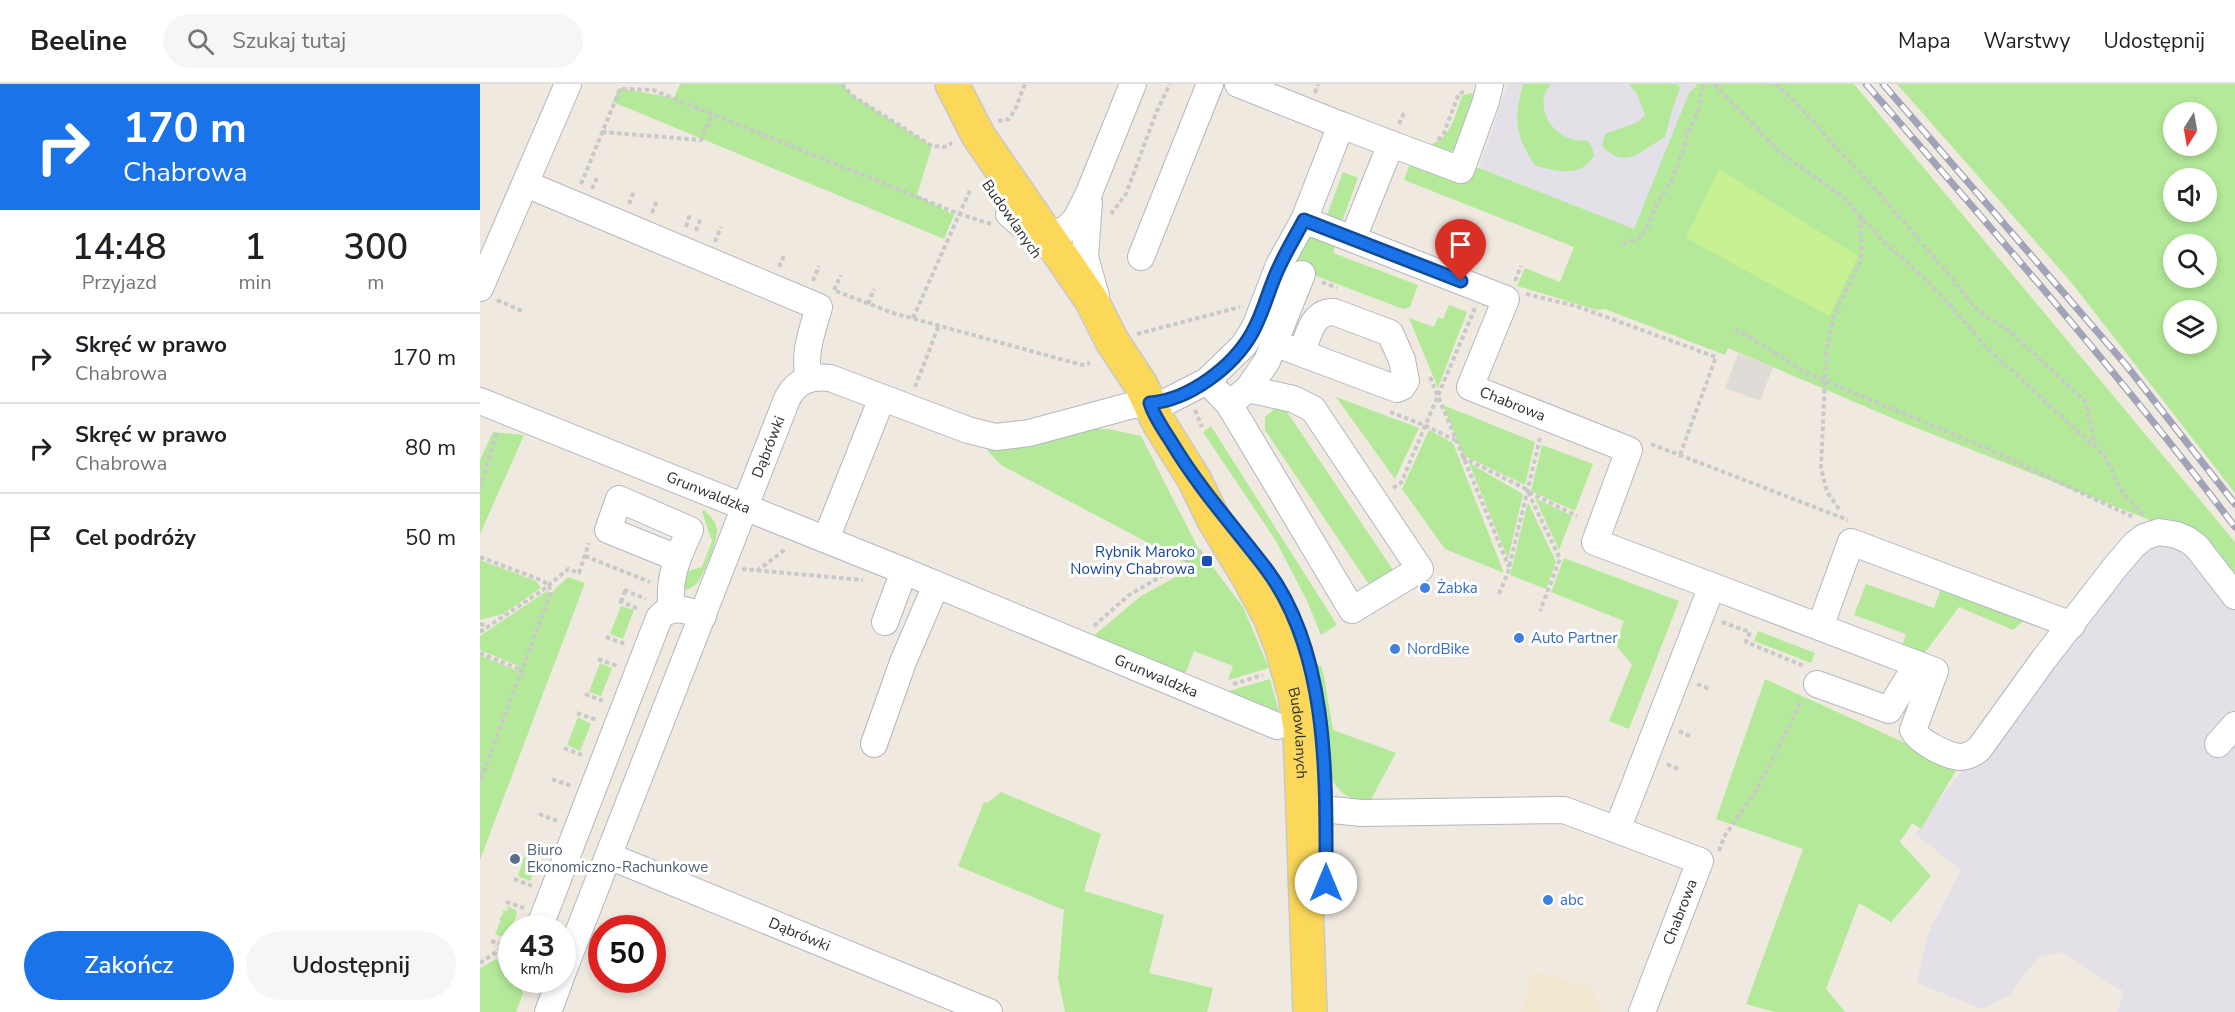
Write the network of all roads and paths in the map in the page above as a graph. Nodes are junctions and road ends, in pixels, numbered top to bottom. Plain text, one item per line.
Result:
1 (568, 84) edge
2 (842, 84) edge
3 (931, 84) edge
4 (952, 84) edge
5 (1025, 84) edge
6 (1133, 84) edge
7 (1210, 84) edge
8 (1238, 84) edge
9 (1703, 84) edge
10 (1714, 84) edge
11 (1774, 84) edge
12 (1489, 86) edge
13 (1307, 90) dead end
14 (1325, 98) dead end
15 (1404, 113) dead end
16 (712, 114) junction
17 (991, 122) dead end
18 (1341, 125) junction
19 (602, 132) junction
20 (1395, 136) junction
21 (1431, 141) dead end
22 (954, 142) dead end
23 (598, 176) dead end
24 (526, 184) junction
25 (579, 188) dead end
26 (970, 188) dead end
27 (634, 191) dead end
28 (591, 193) dead end
29 (1089, 193) junction
30 (657, 200) dead end
31 (627, 207) dead end
32 (690, 214) dead end
33 (959, 214) junction
34 (650, 217) dead end
35 (1860, 217) junction
36 (701, 218) dead end
37 (1002, 219) junction
38 (1304, 220) junction
39 (722, 227) dead end
40 (684, 230) dead end
41 (695, 234) dead end
42 (1353, 238) junction
43 (1063, 239) junction
44 (715, 242) dead end
45 (1623, 244) dead end
46 (785, 253) dead end
47 (1141, 256) dead end
48 (1521, 266) dead end
49 (819, 267) dead end
50 (779, 268) dead end
51 (1302, 274) dead end
52 (841, 275) dead end
53 (812, 282) dead end
54 (874, 289) dead end
55 (1483, 289) junction
56 (1512, 289) dead end
57 (834, 290) dead end
58 (485, 292) edge
59 (1524, 293) dead end
60 (867, 304) dead end
61 (1241, 306) dead end
62 (522, 311) dead end
63 (939, 325) junction
64 (1735, 330) dead end
65 (1122, 341) junction
66 (1274, 343) junction
67 (1302, 353) dead end
68 (809, 379) junction
69 (1825, 381) junction
70 (1197, 387) junction
71 (911, 396) dead end
72 (1239, 397) junction
73 (882, 398) junction
74 (480, 401) edge
75 (1150, 403) junction
76 (1382, 409) dead end
77 (1426, 426) junction
78 (1202, 427) dead end
79 (501, 428) dead end
80 (1455, 441) dead end
81 (2096, 448) junction
82 (1680, 455) dead end
83 (1462, 458) dead end
84 (480, 488) edge
85 (1528, 490) dead end
86 (1375, 500) junction
87 (744, 509) junction
88 (1839, 509) dead end
89 (1576, 516) dead end
90 (790, 527) junction
91 (2154, 528) junction
92 (826, 539) junction
93 (1206, 548) dead end
94 (585, 556) dead end
95 (480, 557) edge
96 (677, 558) dead end
97 (723, 562) junction
98 (635, 567) dead end
99 (574, 571) dead end
100 (756, 572) junction
101 (632, 574) junction
102 (902, 577) junction
103 (549, 585) junction
104 (936, 585) junction
105 (1712, 586) junction
106 (648, 587) dead end
107 (2235, 596) edge
108 (646, 599) dead end
109 (672, 609) junction
110 (642, 610) dead end
111 (1540, 611) dead end
112 (703, 616) junction
113 (1713, 619) dead end
114 (885, 622) dead end
115 (480, 624) edge
116 (2072, 625) junction
117 (489, 626) junction
118 (1820, 627) junction
119 (480, 632) edge
120 (606, 637) dead end
121 (1076, 642) junction
122 (628, 645) dead end
123 (480, 653) edge
124 (598, 659) dead end
125 (1917, 664) junction
126 (620, 667) dead end
127 (522, 670) junction
128 (1810, 683) junction
129 (585, 694) dead end
130 (607, 702) dead end
131 (577, 713) dead end
132 (599, 721) dead end
133 (2235, 725) edge
134 (1277, 726) dead end
135 (874, 744) dead end
136 (2218, 744) dead end
137 (564, 748) dead end
138 (586, 757) dead end
139 (480, 779) edge
140 (552, 779) dead end
141 (574, 787) dead end
142 (1315, 808) junction
143 (539, 814) dead end
144 (561, 823) dead end
145 (1617, 830) junction
146 (528, 844) dead end
147 (549, 852) dead end
148 (609, 856) junction
149 (1716, 856) dead end
150 (514, 879) dead end
151 (536, 887) dead end
152 (506, 902) dead end
153 (527, 915) edge
154 (535, 915) edge
155 (576, 939) edge
156 (491, 941) dead end
157 (498, 944) edge
158 (498, 951) edge
159 (480, 963) edge
160 (555, 993) edge
161 (548, 1012) edge
162 (989, 1012) edge
163 (1310, 1012) edge
164 (1327, 1012) edge
165 (1642, 1012) edge

1 - 24 street
2 - 22 path
3 - 37 main road, Budowlanych
4 - 43 main road, Budowlanych
5 - 17 path
6 - 29 street
7 - 47 street
8 - 18 street
9 - 45 path
10 - 35 path
11 - 81 path
12 - 20 street
12 - 21 path
13 - 14 path
15 - 20 path
16 - 19 path
16 - 19 path
16 - 33 path
18 - 20 street
18 - 38 street
19 - 25 path
20 - 42 street
23 - 28 path
24 - 58 street
24 - 68 street
26 - 33 path
27 - 31 path
29 - 43 street
29 - 43 street
30 - 34 path
32 - 40 path
33 - 37 path
33 - 63 path
35 - 69 path
35 - 81 path
36 - 41 path
37 - 43 street
37 - 65 main road, Budowlanych
38 - 42 street, Chabrowa
38 - 70 street
39 - 44 path
42 - 55 street, Chabrowa
43 - 65 main road, Budowlanych
46 - 50 path
48 - 56 path
49 - 53 path
51 - 66 street
52 - 57 path
54 - 60 path
55 - 77 path
55 - 105 street, Chabrowa
58 - 62 path
59 - 82 path
61 - 65 path
63 - 65 path
63 - 71 path
64 - 69 path
65 - 75 main road, Budowlanych
66 - 67 street
66 - 72 street
68 - 73 street
68 - 87 street, Dąbrówki
69 - 88 path
69 - 91 path
70 - 72 street
70 - 75 street
70 - 78 path
72 - 86 street
72 - 86 street
73 - 75 street
73 - 92 street
74 - 87 street, Grunwaldzka
75 - 142 main road, Budowlanych
76 - 77 path
77 - 80 path
77 - 86 path
79 - 84 path
81 - 91 path
83 - 85 path
87 - 90 street, Grunwaldzka
87 - 97 street, Dąbrówki
89 - 111 path
90 - 92 street, Grunwaldzka
90 - 100 path
91 - 107 street
91 - 116 street
92 - 102 street, Grunwaldzka
93 - 121 path
94 - 101 path
95 - 103 path
96 - 109 street
97 - 100 path
97 - 112 street, Dąbrówki
98 - 101 path
99 - 103 path
100 - 102 path
101 - 106 path
102 - 104 street, Grunwaldzka
102 - 114 street
103 - 117 path
103 - 127 path
104 - 121 street, Grunwaldzka
104 - 135 street
105 - 118 street
105 - 145 street
108 - 110 path
109 - 112 street
109 - 154 street
112 - 148 street, Dąbrówki
113 - 128 path
115 - 117 path
116 - 118 street
116 - 125 street
117 - 119 path
118 - 125 street
120 - 122 path
121 - 134 street, Grunwaldzka
123 - 127 path
124 - 126 path
125 - 128 street
127 - 139 path
128 - 149 path
129 - 130 path
131 - 132 path
133 - 136 street
137 - 138 path
140 - 141 path
142 - 145 street, Chabrowa
142 - 163 main road, Budowlanych
142 - 164 main road, Budowlanych
143 - 144 path
145 - 165 street, Chabrowa
146 - 147 path
148 - 155 street, Dąbrówki
148 - 162 street, Dąbrówki
150 - 151 path
152 - 153 path
156 - 157 path
158 - 159 path
160 - 161 street

